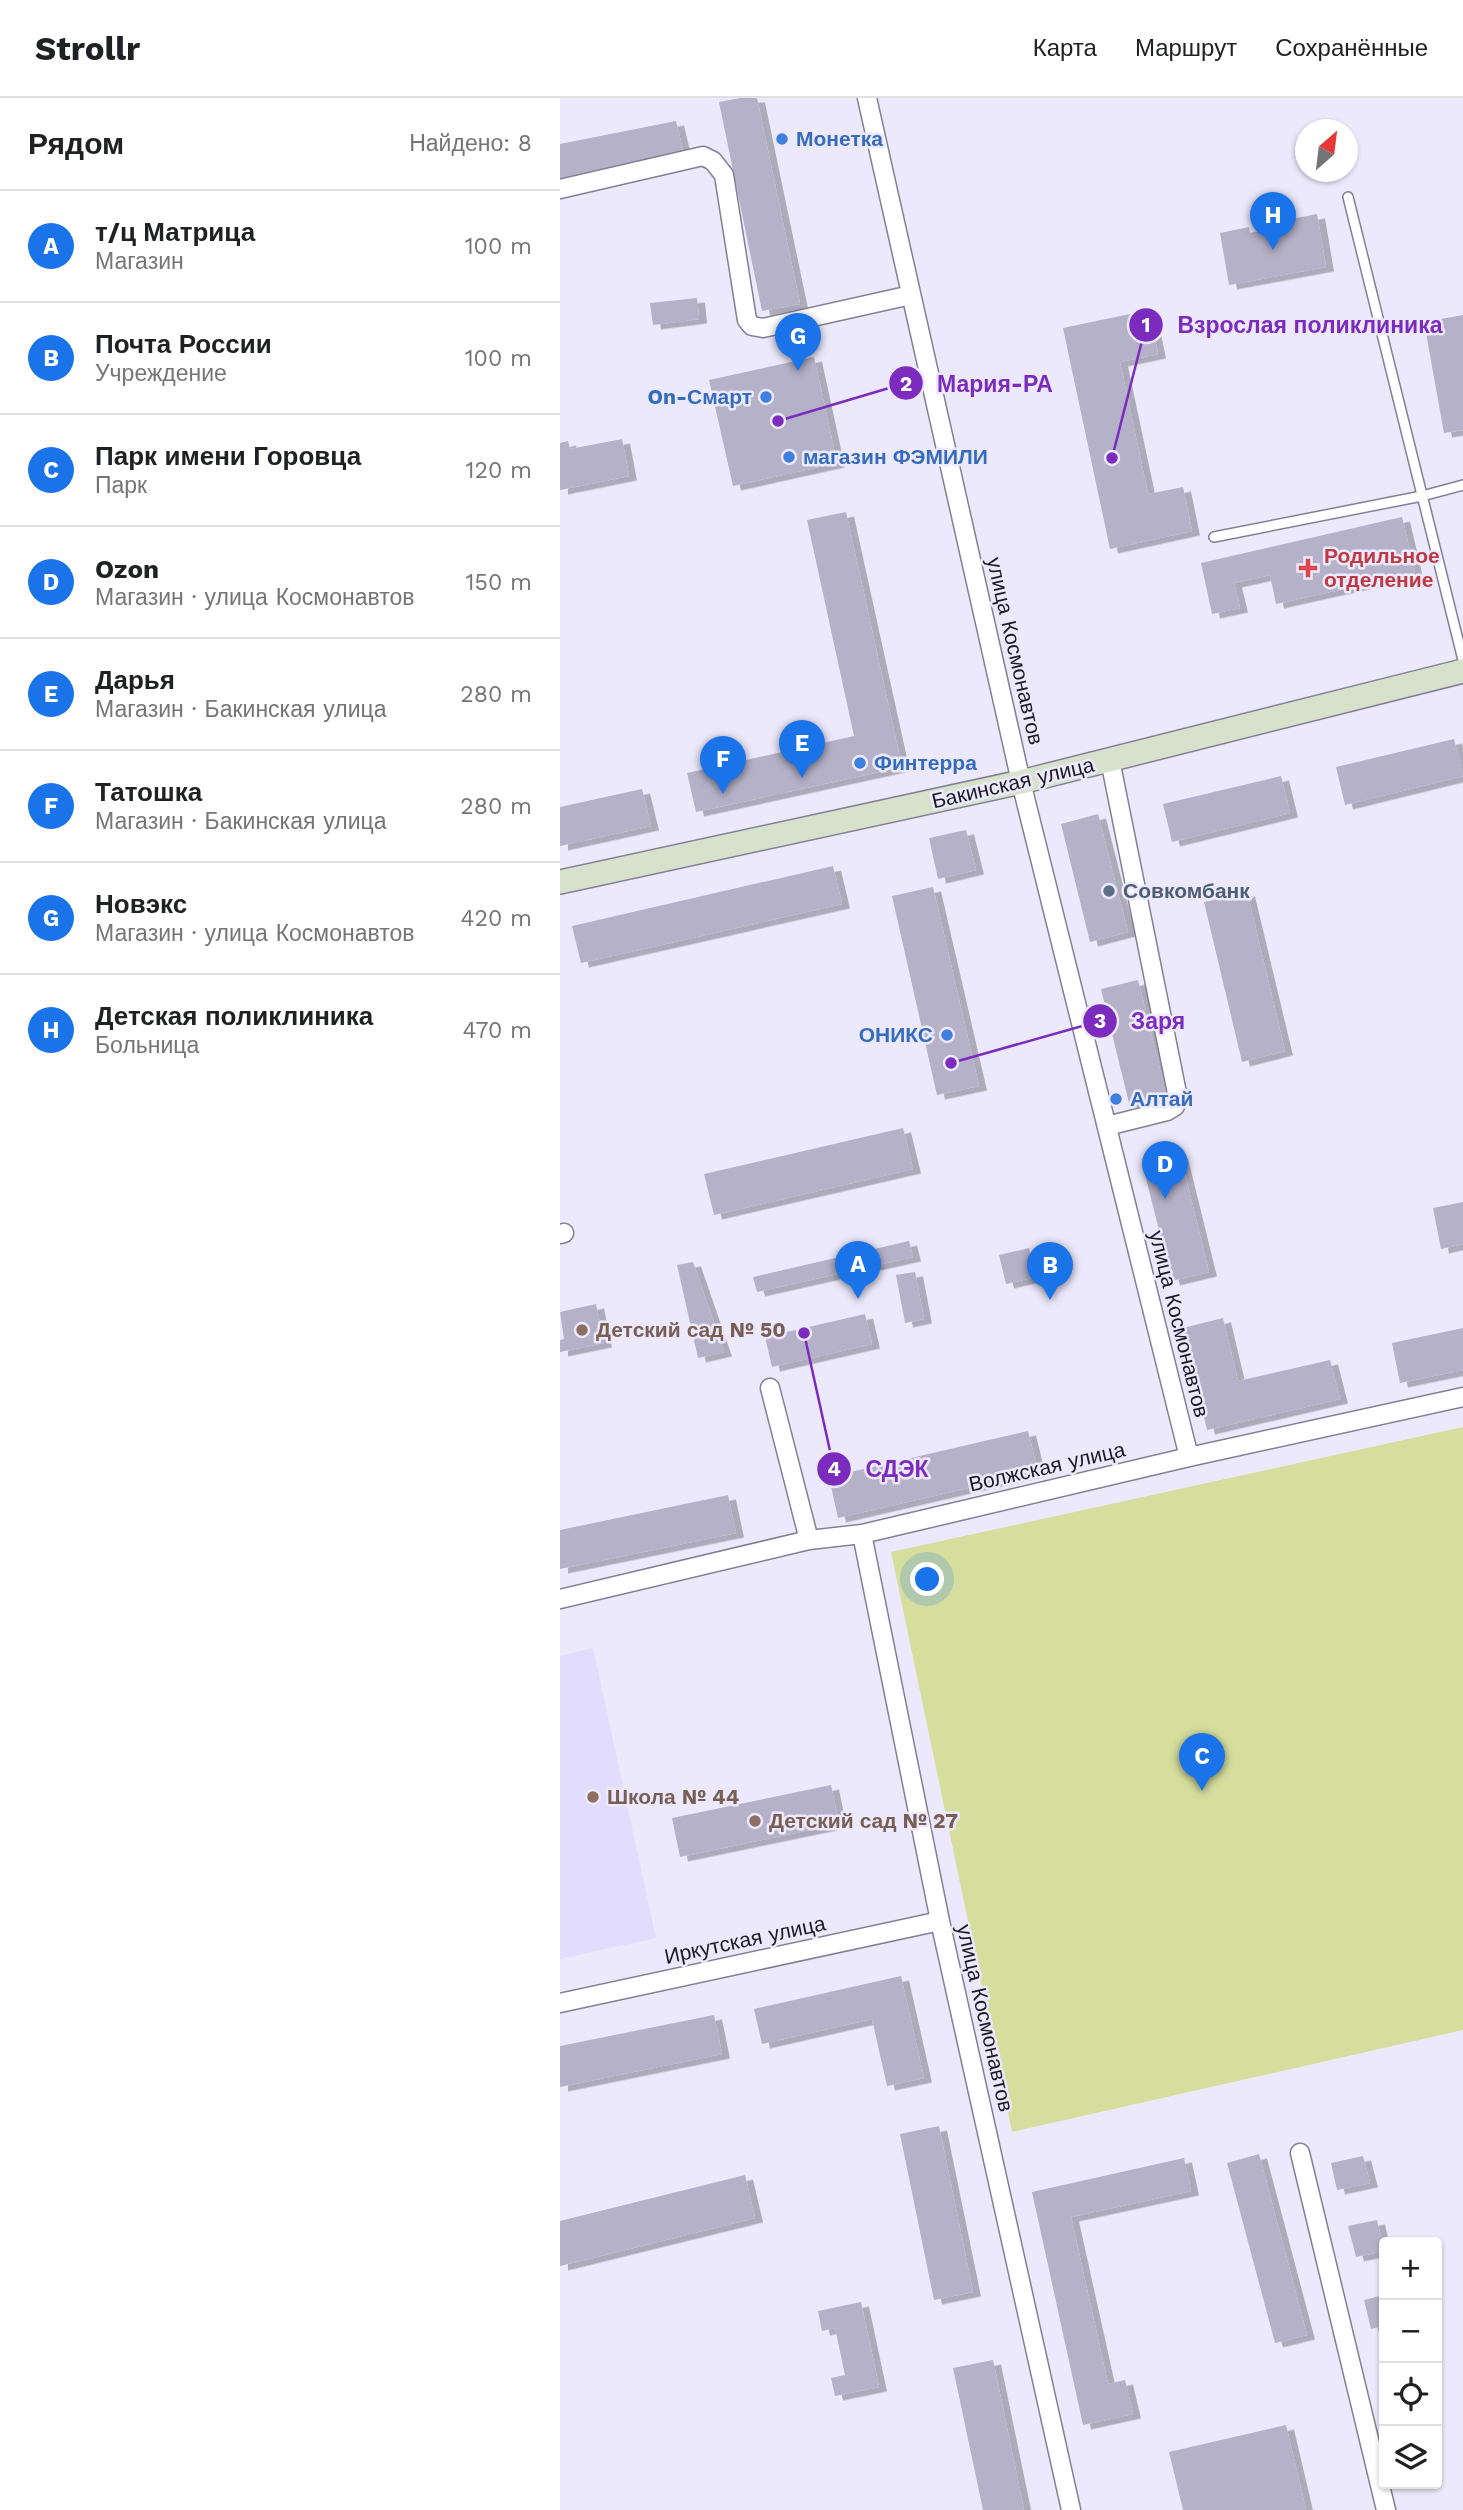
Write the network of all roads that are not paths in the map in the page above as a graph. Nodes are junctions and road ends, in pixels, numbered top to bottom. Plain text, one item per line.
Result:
1 (867, 98) edge
2 (560, 189) edge
3 (1348, 197) dead end
4 (911, 295) junction
5 (1463, 485) edge
6 (1422, 496) junction
7 (1214, 537) dead end
8 (1463, 660) edge
9 (1463, 671) edge
10 (1110, 760) junction
11 (1021, 782) junction
12 (560, 882) edge
13 (1107, 1126) junction
14 (770, 1388) dead end
15 (1463, 1397) edge
16 (1189, 1457) junction
17 (862, 1534) junction
18 (809, 1540) junction
19 (560, 1599) edge
20 (940, 1922) junction
21 (560, 2003) edge
22 (1300, 2153) dead end
23 (1071, 2510) edge
24 (1386, 2510) edge

1 - 4 street, улица Космонавтов
2 - 4 street
3 - 6 lane
4 - 11 street, улица Космонавтов
5 - 6 lane
6 - 7 lane
6 - 8 lane
9 - 10 street, Бакинская улица
10 - 11 street, Бакинская улица
10 - 13 street
11 - 12 street, Бакинская улица
11 - 13 street, улица Космонавтов
13 - 16 street, улица Космонавтов
14 - 18 street
15 - 16 street, Волжская улица
16 - 17 street, Волжская улица
17 - 18 street, Волжская улица
17 - 20 street, улица Космонавтов
18 - 19 street, Волжская улица
20 - 21 street, Иркутская улица
20 - 23 street, улица Космонавтов
22 - 24 street

